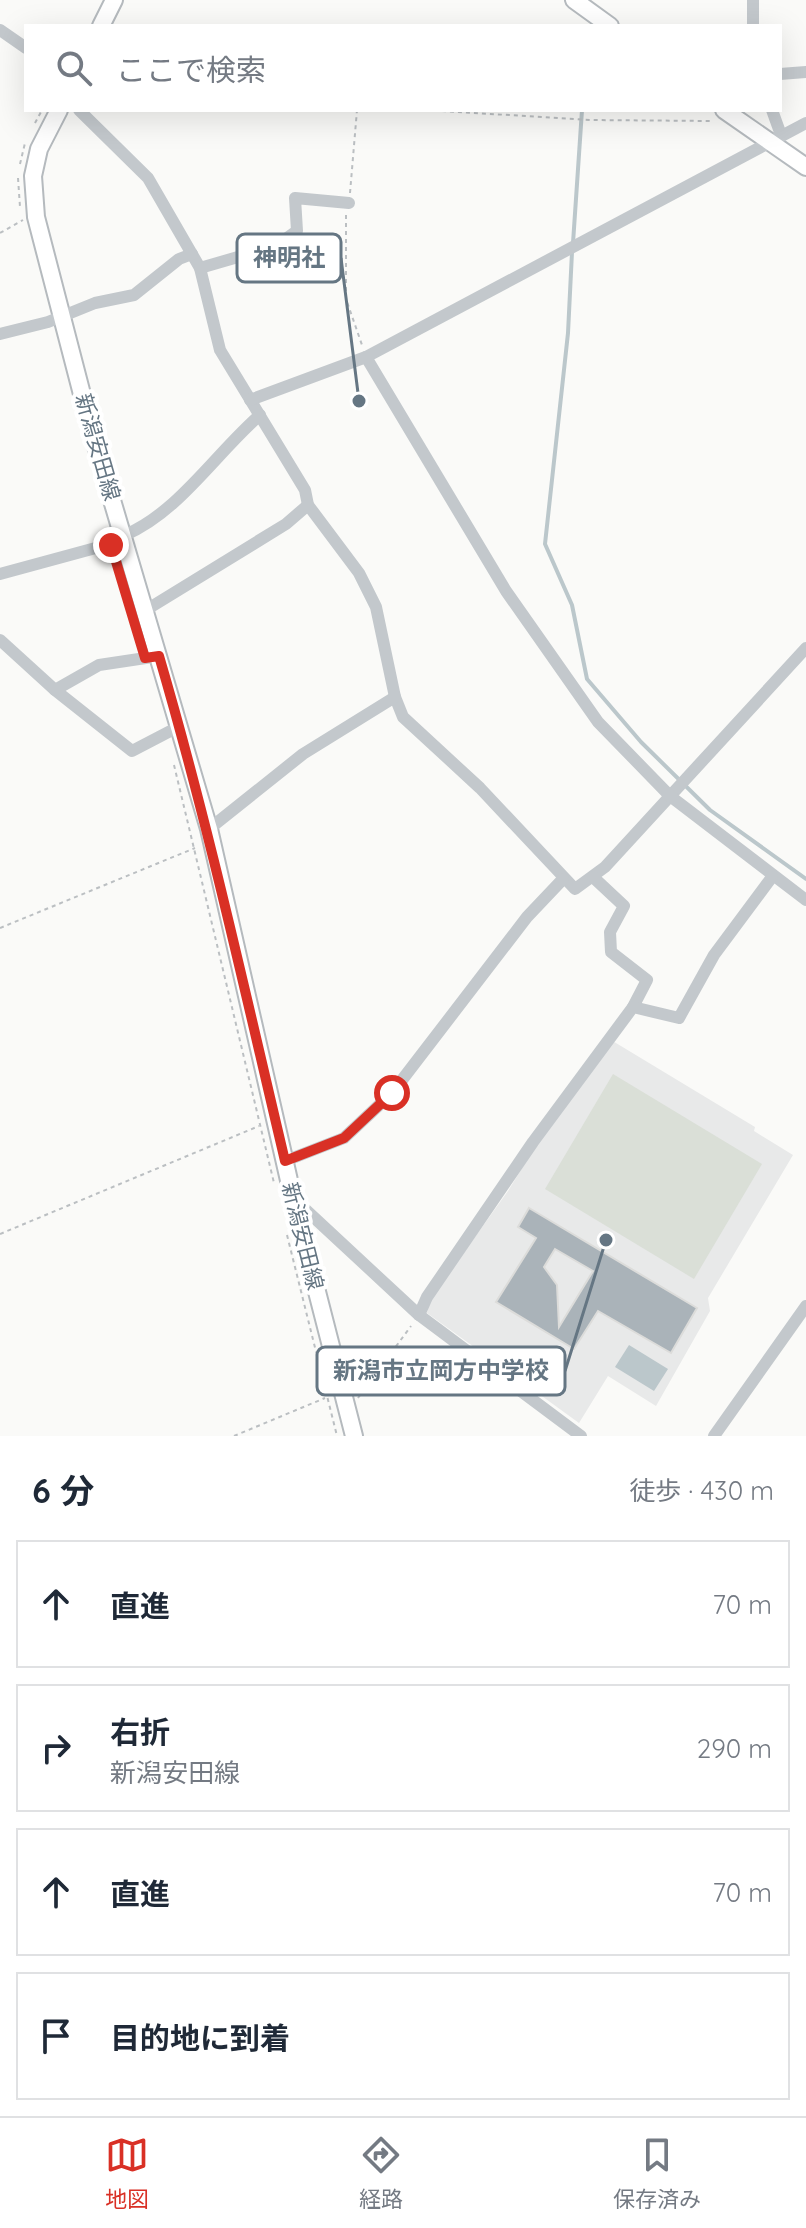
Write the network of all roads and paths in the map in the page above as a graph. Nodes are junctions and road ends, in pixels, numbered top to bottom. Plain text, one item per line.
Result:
1 (114, 0) edge
2 (574, 0) edge
3 (753, 0) edge
4 (102, 24) edge
5 (607, 24) edge
6 (753, 24) edge
7 (0, 30) edge
8 (24, 47) edge
9 (806, 72) edge
10 (782, 74) edge
11 (41, 112) edge
12 (58, 112) edge
13 (81, 112) edge
14 (357, 112) edge
15 (456, 112) edge
16 (726, 112) edge
17 (772, 112) edge
18 (35, 123) dead end
19 (806, 123) edge
20 (29, 136) dead end
21 (774, 139) junction
22 (806, 167) edge
23 (349, 203) junction
24 (0, 233) edge
25 (192, 254) junction
26 (200, 268) junction
27 (61, 317) junction
28 (0, 334) edge
29 (366, 357) junction
30 (250, 400) junction
31 (260, 415) junction
32 (308, 505) junction
33 (125, 538) junction
34 (0, 574) edge
35 (146, 610) junction
36 (0, 640) edge
37 (806, 648) edge
38 (159, 656) junction
39 (55, 690) junction
40 (395, 697) junction
41 (180, 726) junction
42 (173, 762) dead end
43 (670, 796) junction
44 (205, 840) junction
45 (593, 877) junction
46 (772, 877) junction
47 (563, 879) junction
48 (806, 900) edge
49 (0, 928) edge
50 (633, 1007) junction
51 (268, 1122) junction
52 (285, 1161) junction
53 (275, 1186) dead end
54 (293, 1198) junction
55 (286, 1231) dead end
56 (0, 1234) edge
57 (806, 1306) edge
58 (419, 1315) junction
59 (335, 1395) junction
60 (348, 1411) junction
61 (234, 1436) edge
62 (337, 1436) edge
63 (354, 1436) edge
64 (581, 1436) edge
65 (714, 1436) edge

1 - 4 main road
2 - 5 main road
3 - 6 street
7 - 8 street
9 - 10 street
11 - 18 path
12 - 27 main road, 新潟安田線
13 - 25 street
14 - 23 path
15 - 16 path
16 - 21 main road
17 - 21 street
19 - 21 street
20 - 24 path
21 - 22 main road
21 - 29 street
23 - 26 street
23 - 29 path
25 - 26 street
25 - 27 street
26 - 30 street
27 - 28 street
27 - 33 main road, 新潟安田線
29 - 30 street
29 - 43 street
30 - 31 street
31 - 32 street
31 - 33 street
32 - 35 street
32 - 40 street
33 - 34 street
33 - 35 main road, 新潟安田線
35 - 38 main road, 新潟安田線
36 - 39 street
37 - 43 street
38 - 39 street
38 - 41 main road, 新潟安田線
39 - 41 street
40 - 44 street
40 - 47 street
41 - 44 main road, 新潟安田線
42 - 44 path
43 - 45 street
43 - 46 street
44 - 49 path
44 - 51 main road, 新潟安田線
44 - 51 path
45 - 47 street
45 - 50 street
46 - 48 street
46 - 50 street
47 - 52 street
50 - 58 street
51 - 52 main road, 新潟安田線
51 - 53 path
51 - 56 path
52 - 54 main road, 新潟安田線
54 - 58 street
54 - 59 main road, 新潟安田線
55 - 59 path
57 - 65 street
58 - 60 path
58 - 64 street
59 - 60 main road, 新潟安田線
59 - 61 path
59 - 62 path
60 - 63 main road, 新潟安田線

